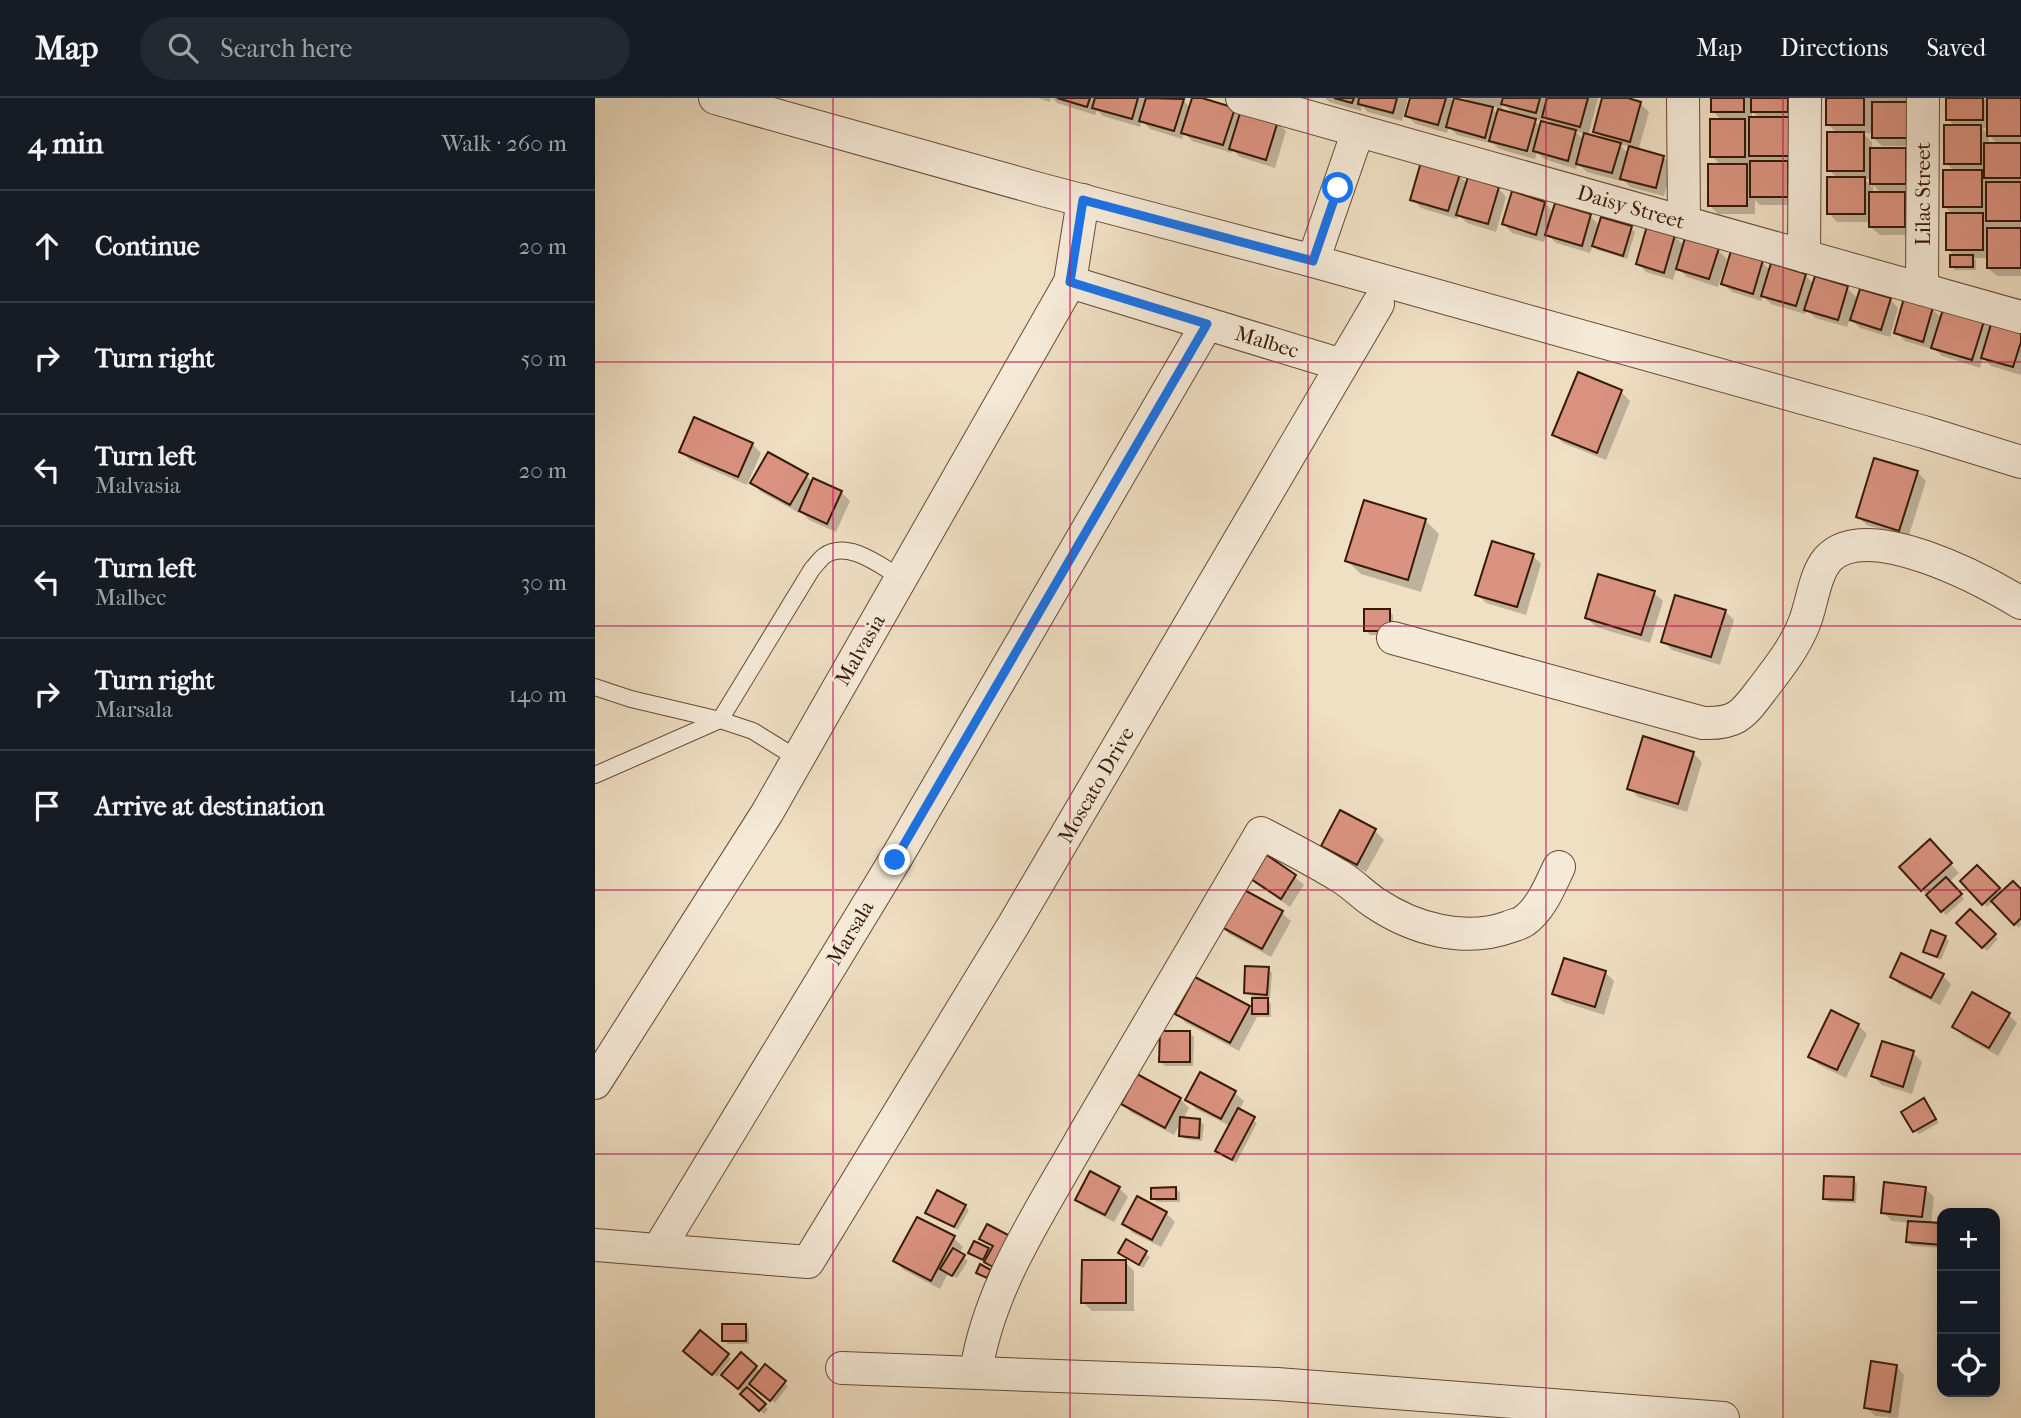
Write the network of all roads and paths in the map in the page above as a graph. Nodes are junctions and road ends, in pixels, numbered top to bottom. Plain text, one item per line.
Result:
1 (715, 98) edge
2 (1242, 98) edge
3 (1683, 98) edge
4 (1805, 98) edge
5 (1923, 98) edge
6 (1358, 131) junction
7 (1083, 200) junction
8 (1684, 222) junction
9 (1804, 256) junction
10 (1313, 261) junction
11 (1070, 282) junction
12 (1922, 289) junction
13 (1378, 304) dead end
14 (2021, 317) edge
15 (1207, 324) junction
16 (1342, 365) junction
17 (2021, 462) edge
18 (901, 578) junction
19 (2021, 603) edge
20 (1393, 638) dead end
21 (595, 687) edge
22 (720, 720) junction
23 (798, 759) junction
24 (595, 775) edge
25 (1559, 867) dead end
26 (595, 1083) edge
27 (595, 1245) edge
28 (658, 1250) junction
29 (842, 1368) dead end
30 (976, 1372) junction
31 (1723, 1418) edge

1 - 7 street
2 - 6 street, Daisy Street
3 - 8 street
4 - 9 street
5 - 12 street, Lilac Street
6 - 8 street, Daisy Street
6 - 10 street
7 - 10 street
7 - 11 street, Malvasia
8 - 9 street, Daisy Street
9 - 12 street, Daisy Street
10 - 17 street
11 - 15 street, Malbec
11 - 18 street, Malvasia
12 - 14 street, Daisy Street
13 - 16 street, Moscato Drive
15 - 16 street, Malbec
15 - 28 street, Marsala
16 - 28 street, Moscato Drive
18 - 22 lane
18 - 23 street, Malvasia
19 - 20 street
21 - 22 lane
22 - 23 lane
22 - 24 lane
23 - 26 street, Malvasia
25 - 30 street
27 - 28 street
29 - 30 street
30 - 31 street

